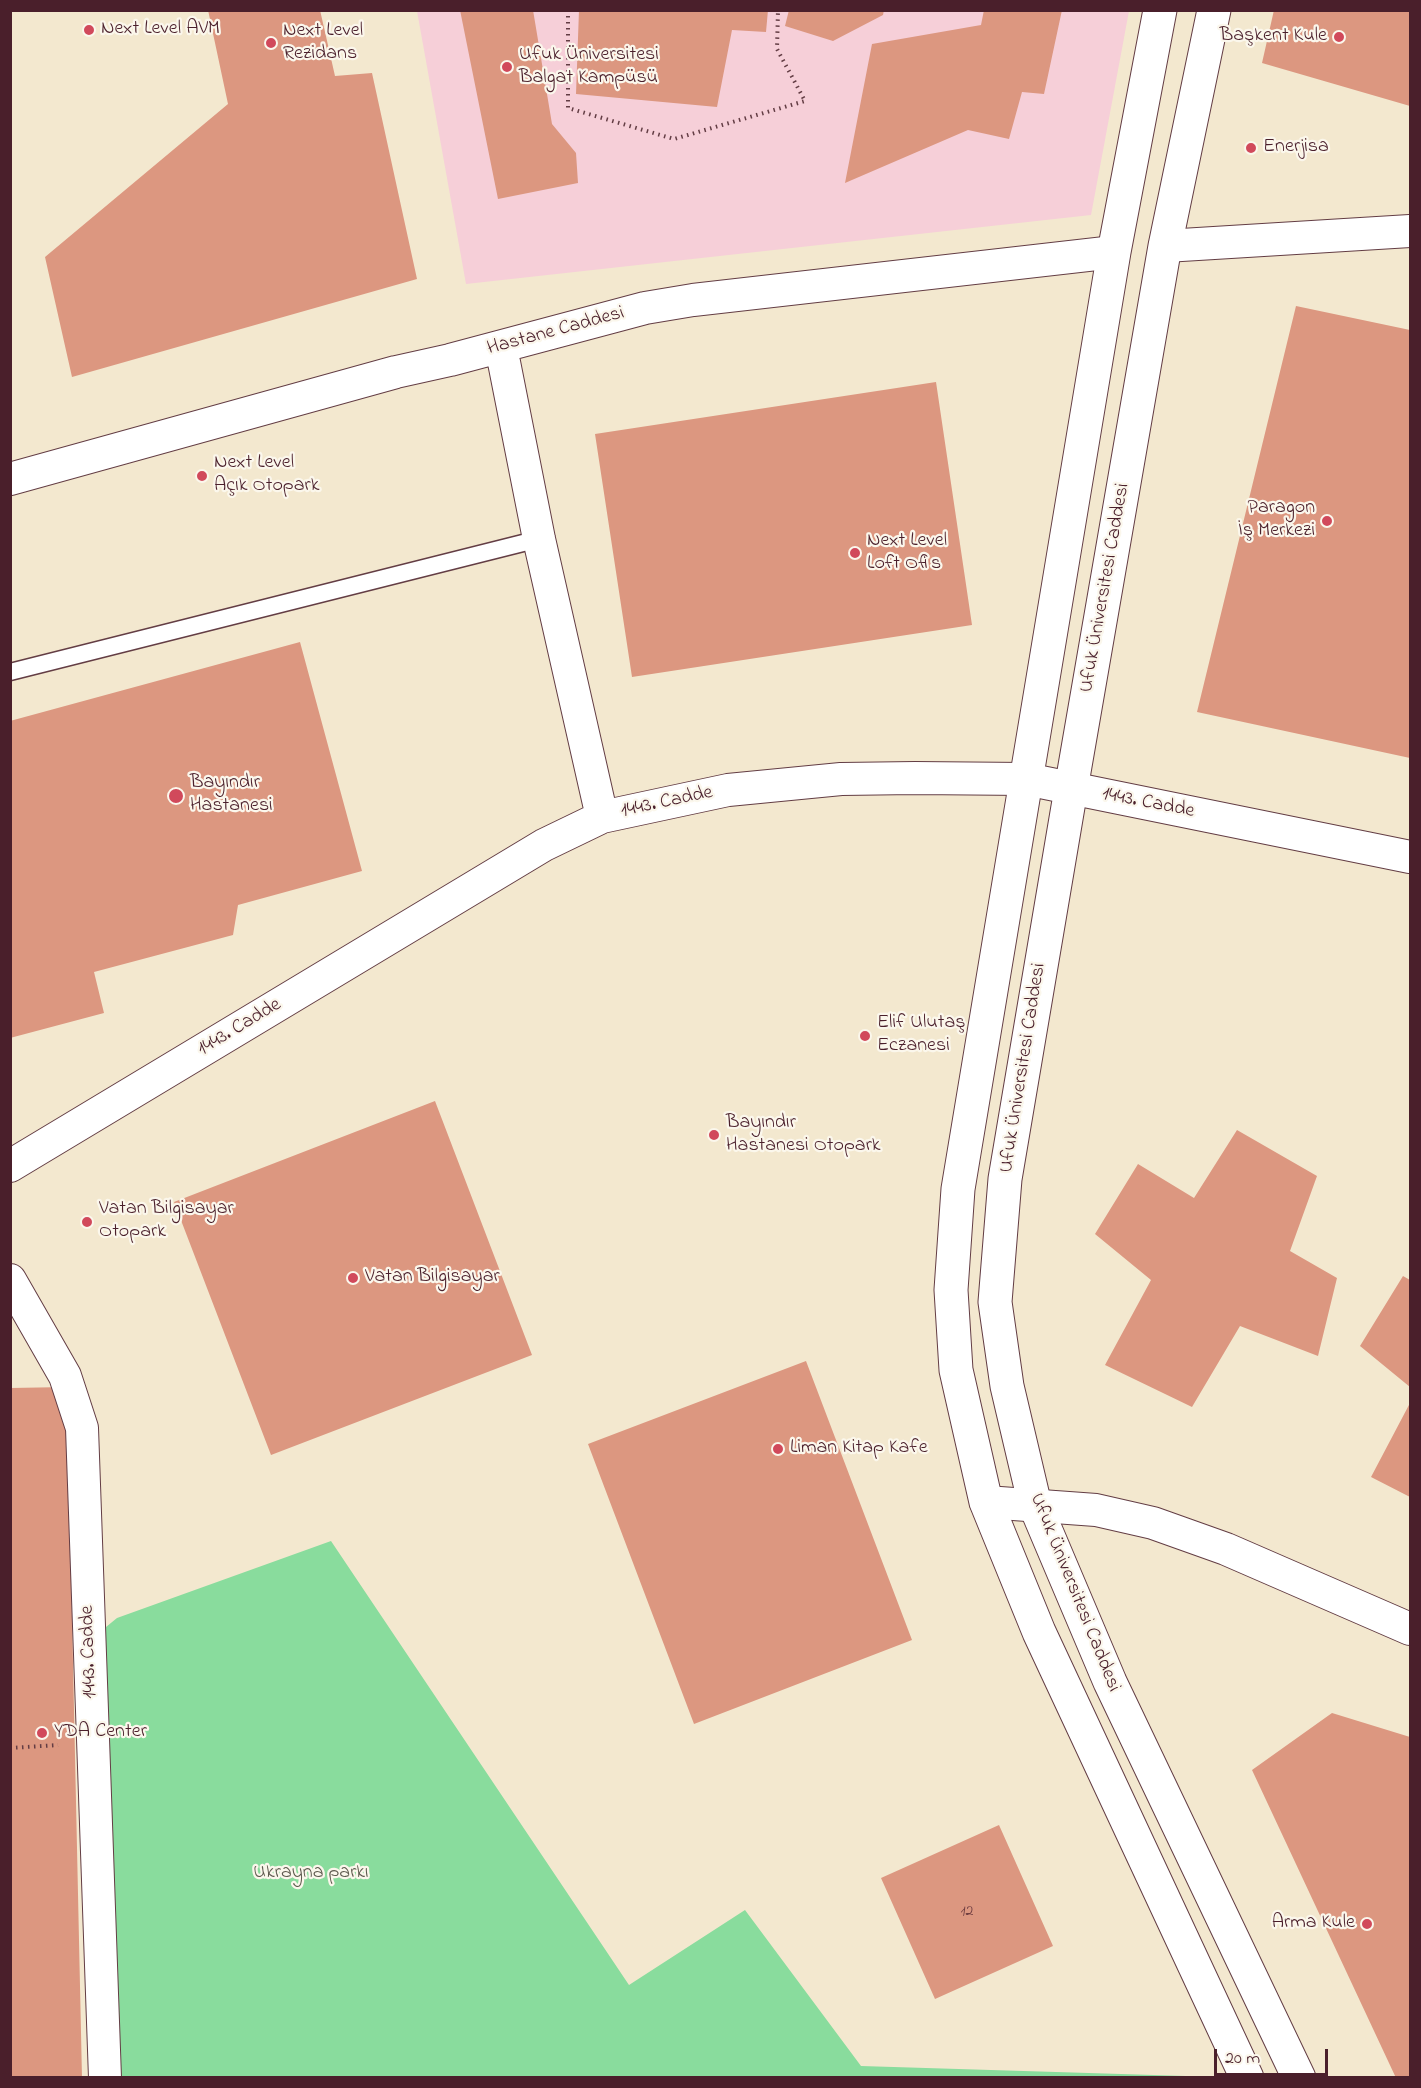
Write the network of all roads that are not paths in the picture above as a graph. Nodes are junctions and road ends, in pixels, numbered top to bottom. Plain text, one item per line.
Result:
1 (1160, 10) edge
2 (1214, 10) edge
3 (1410, 231) edge
4 (1165, 246) junction
5 (1114, 252) junction
6 (501, 347) junction
7 (10, 479) edge
8 (539, 539) junction
9 (10, 672) edge
10 (1026, 779) junction
11 (1071, 789) junction
12 (602, 817) junction
13 (1410, 857) edge
14 (10, 1166) edge
15 (10, 1280) edge
16 (986, 1502) junction
17 (1035, 1505) junction
18 (1410, 1629) edge
19 (105, 2078) edge
20 (1247, 2078) edge
21 (1299, 2078) edge

1 - 5 main road
2 - 4 main road, Ufuk Üniversitesi Caddesi
3 - 4 street
4 - 5 main road
4 - 11 main road, Ufuk Üniversitesi Caddesi
5 - 6 street, Hastane Caddesi
5 - 10 main road
6 - 7 street, Hastane Caddesi
6 - 8 street
8 - 9 lane
8 - 12 street
10 - 11 street, 1443. Cadde
10 - 12 street, 1443. Cadde
10 - 16 main road
11 - 13 street, 1443. Cadde
11 - 17 main road, Ufuk Üniversitesi Caddesi
12 - 14 street, 1443. Cadde
15 - 19 street, 1443. Cadde
16 - 17 street
16 - 20 main road
17 - 18 street
17 - 21 main road, Ufuk Üniversitesi Caddesi

